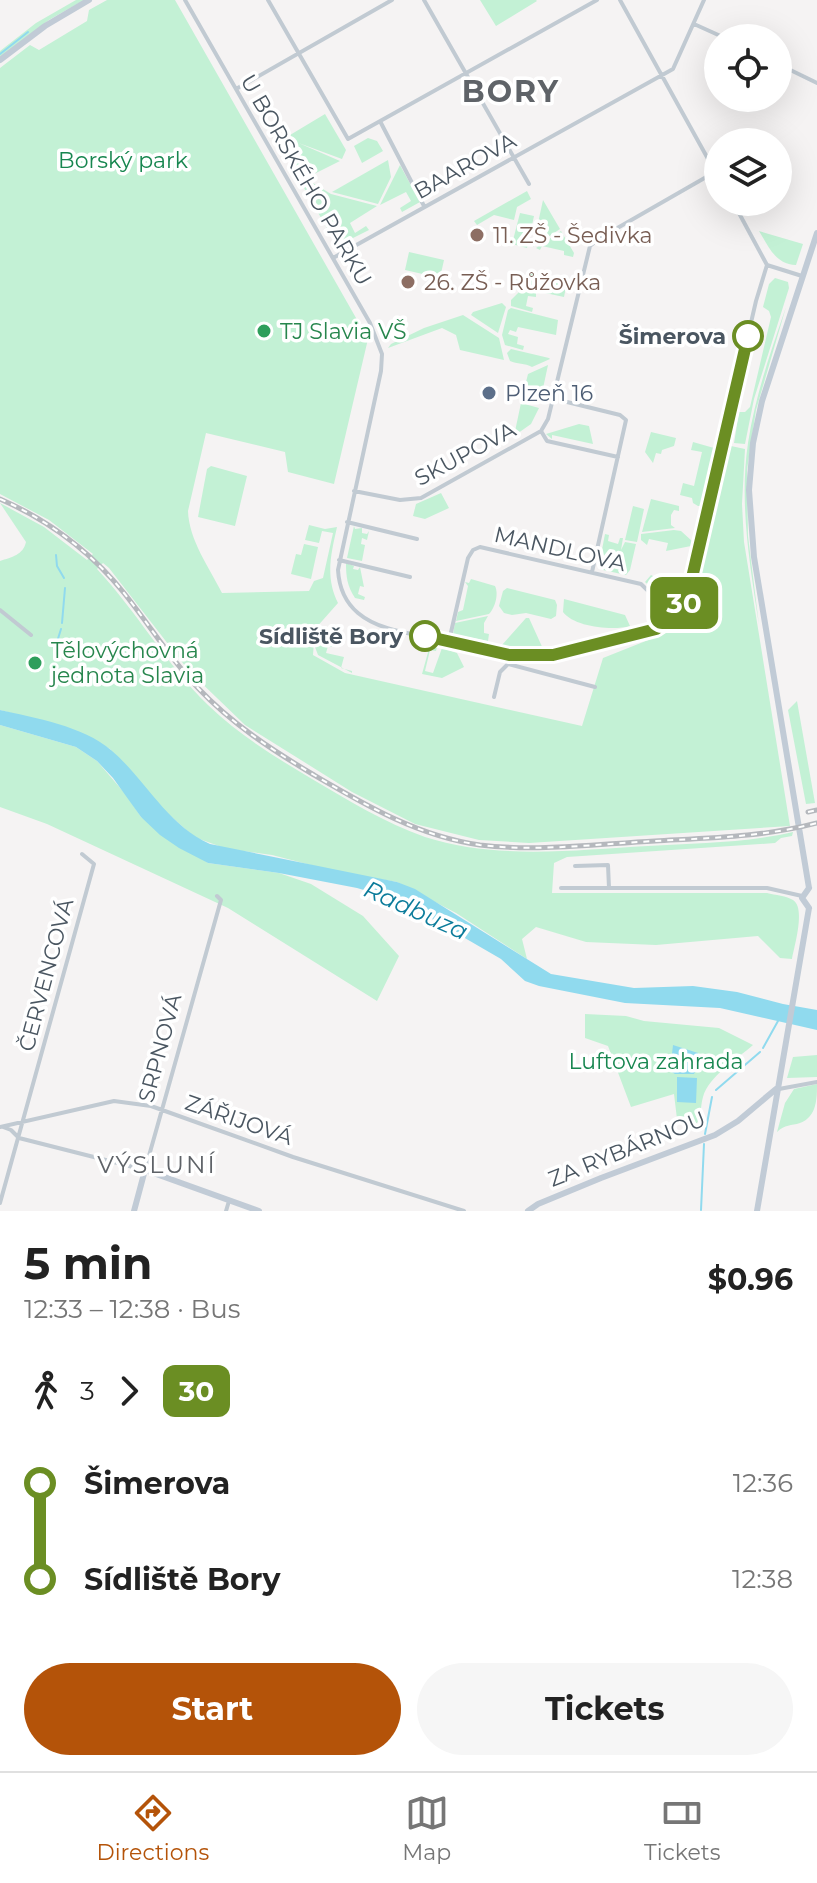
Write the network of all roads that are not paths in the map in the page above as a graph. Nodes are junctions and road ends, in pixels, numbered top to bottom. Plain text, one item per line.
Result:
1 (89, 0) edge
2 (185, 0) edge
3 (268, 0) edge
4 (392, 0) edge
5 (424, 0) edge
6 (597, 0) edge
7 (620, 0) edge
8 (703, 0) edge
9 (694, 24) junction
10 (704, 29) edge
11 (298, 54) junction
12 (0, 60) edge
13 (792, 71) edge
14 (466, 74) junction
15 (662, 75) junction
16 (817, 83) edge
17 (236, 89) junction
18 (381, 123) junction
19 (704, 151) edge
20 (513, 157) junction
21 (704, 182) edge
22 (529, 184) dead end
23 (424, 206) junction
24 (741, 216) edge
25 (817, 233) edge
26 (333, 258) junction
27 (767, 265) junction
28 (802, 276) junction
29 (567, 402) dead end
30 (541, 431) junction
31 (618, 457) junction
32 (354, 491) junction
33 (347, 522) junction
34 (417, 539) dead end
35 (339, 560) junction
36 (592, 572) junction
37 (410, 577) dead end
38 (0, 610) edge
39 (674, 616) junction
40 (31, 635) dead end
41 (448, 642) junction
42 (509, 655) junction
43 (508, 664) junction
44 (595, 687) dead end
45 (494, 697) dead end
46 (82, 854) dead end
47 (575, 866) dead end
48 (561, 888) dead end
49 (609, 888) junction
50 (813, 888) edge
51 (217, 896) dead end
52 (802, 896) junction
53 (813, 908) edge
54 (817, 1082) edge
55 (776, 1089) junction
56 (162, 1110) junction
57 (23, 1121) junction
58 (0, 1127) edge
59 (19, 1138) junction
60 (145, 1170) junction
61 (229, 1201) junction
62 (0, 1203) edge
63 (134, 1211) edge
64 (226, 1211) edge
65 (259, 1211) edge
66 (464, 1211) edge
67 (528, 1211) edge
68 (757, 1211) edge

1 - 12 street
2 - 17 street, U BORSKÉHO PARKU
3 - 11 street
4 - 11 street
5 - 14 street
6 - 14 street
7 - 15 street
8 - 9 street, BAAROVA
9 - 10 street
9 - 15 street, BAAROVA
11 - 17 street
11 - 18 street
13 - 16 street
14 - 18 street
14 - 20 street
15 - 19 street
15 - 20 street, BAAROVA
17 - 26 street, U BORSKÉHO PARKU
18 - 23 street
20 - 22 street
20 - 23 street, BAAROVA
21 - 30 street, SKUPOVA
23 - 26 street, BAAROVA
24 - 27 street
25 - 28 street
26 - 32 street, U BORSKÉHO PARKU
27 - 28 street
27 - 39 street
28 - 50 street
29 - 31 street
30 - 31 street
30 - 32 street, SKUPOVA
31 - 36 street
32 - 33 street, U BORSKÉHO PARKU
33 - 34 street
33 - 35 street, U BORSKÉHO PARKU
35 - 37 street
35 - 41 street, U BORSKÉHO PARKU
36 - 39 street, MANDLOVA
36 - 41 street, MANDLOVA
38 - 40 street
39 - 42 street, U BORSKÉHO PARKU
41 - 42 street, U BORSKÉHO PARKU
42 - 43 street
43 - 44 street
43 - 45 street
46 - 57 street, ČERVENCOVÁ
47 - 49 street
48 - 49 street
49 - 52 street
50 - 52 street
51 - 56 street, SRPNOVÁ
52 - 53 street
53 - 55 street
54 - 55 street
55 - 67 street, ZA RYBÁRNOU
55 - 68 street
56 - 57 street, ZÁŘIJOVÁ
56 - 60 street, SRPNOVÁ
56 - 66 street, ZÁŘIJOVÁ
57 - 58 street, ZÁŘIJOVÁ
57 - 59 street, ČERVENCOVÁ
58 - 59 street
59 - 60 street
59 - 62 street, ČERVENCOVÁ
60 - 61 street
60 - 63 street, SRPNOVÁ
61 - 64 street
61 - 65 street

